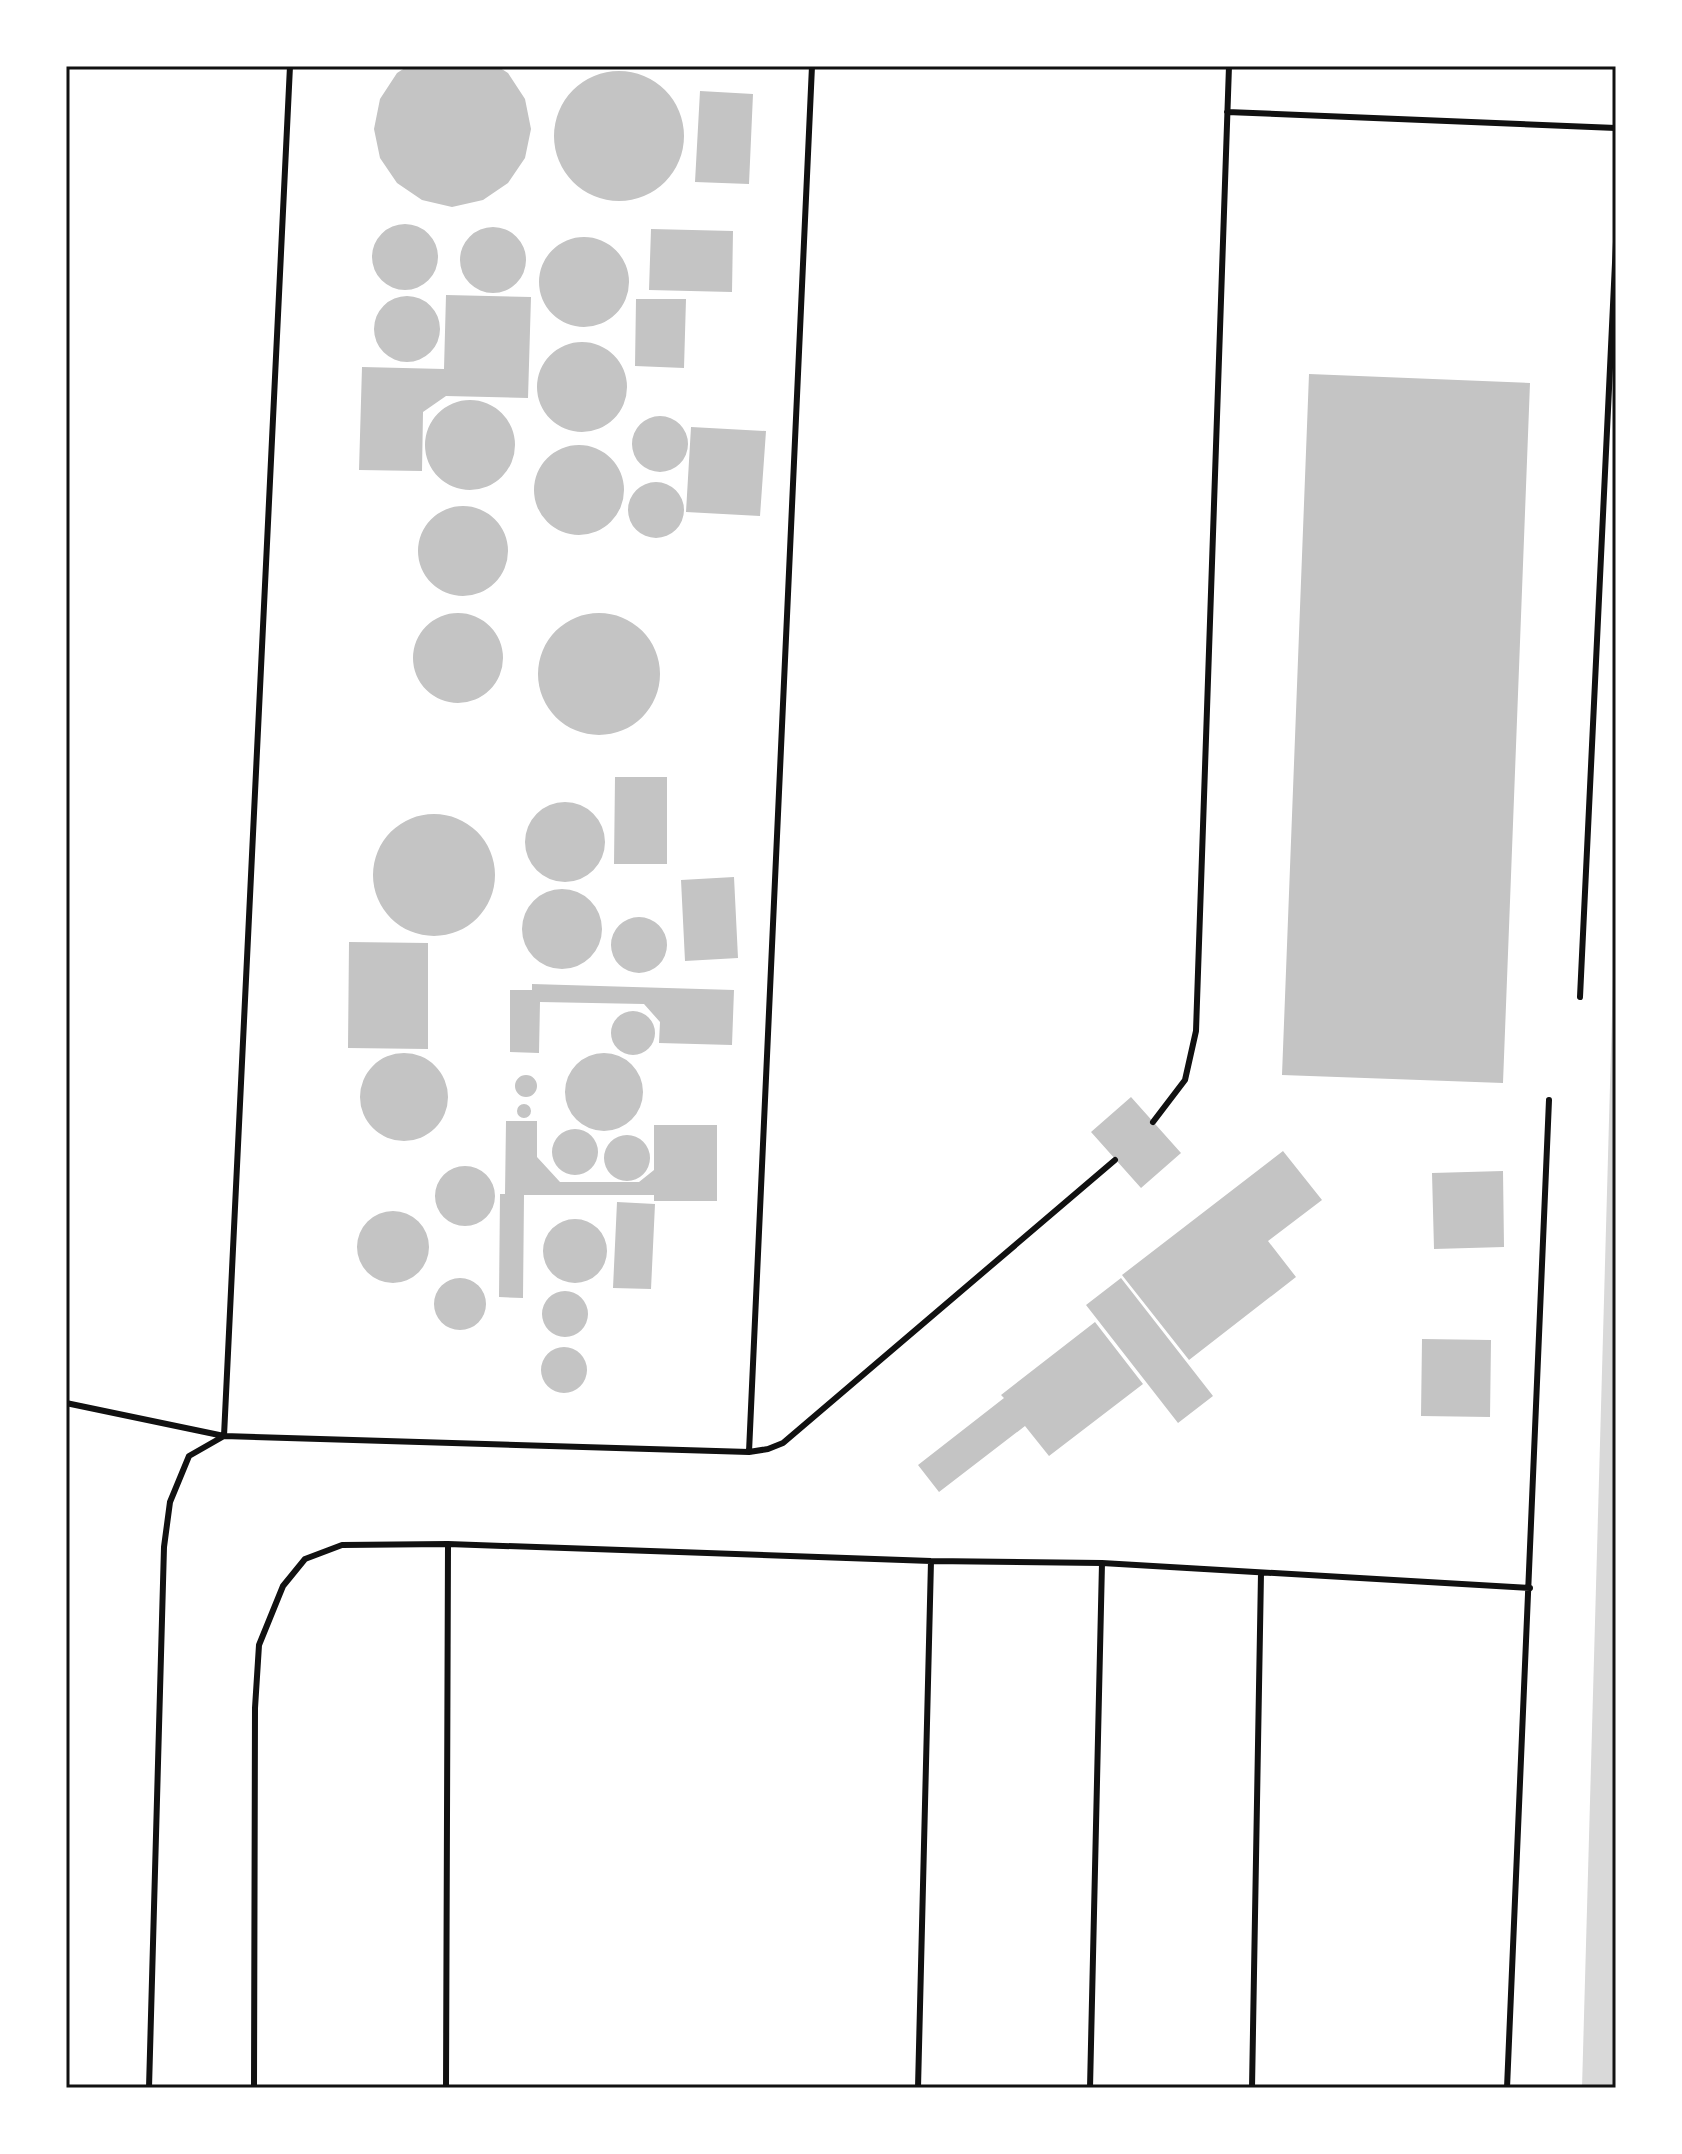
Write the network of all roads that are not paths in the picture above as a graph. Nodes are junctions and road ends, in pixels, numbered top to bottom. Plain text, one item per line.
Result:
1 (290, 66) edge
2 (812, 66) edge
3 (1229, 66) edge
4 (1227, 112) junction
5 (1616, 128) edge
6 (1616, 242) edge
7 (1580, 997) dead end
8 (1549, 1100) dead end
9 (1153, 1122) dead end
10 (1115, 1160) dead end
11 (66, 1403) edge
12 (224, 1436) junction
13 (749, 1452) junction
14 (448, 1544) junction
15 (931, 1561) junction
16 (1102, 1563) junction
17 (1261, 1573) junction
18 (1530, 1588) junction
19 (149, 2088) edge
20 (254, 2088) edge
21 (446, 2088) edge
22 (918, 2088) edge
23 (1090, 2088) edge
24 (1252, 2088) edge
25 (1507, 2088) edge

1 - 12 lane
2 - 13 lane
3 - 4 lane
4 - 5 lane
4 - 9 lane
6 - 7 lane
8 - 18 lane
10 - 13 lane
11 - 12 lane
12 - 13 lane
12 - 19 lane
14 - 15 lane
14 - 20 lane
14 - 21 lane
15 - 16 lane
15 - 22 lane
16 - 17 lane
16 - 23 lane
17 - 18 lane
17 - 24 lane
18 - 25 lane

